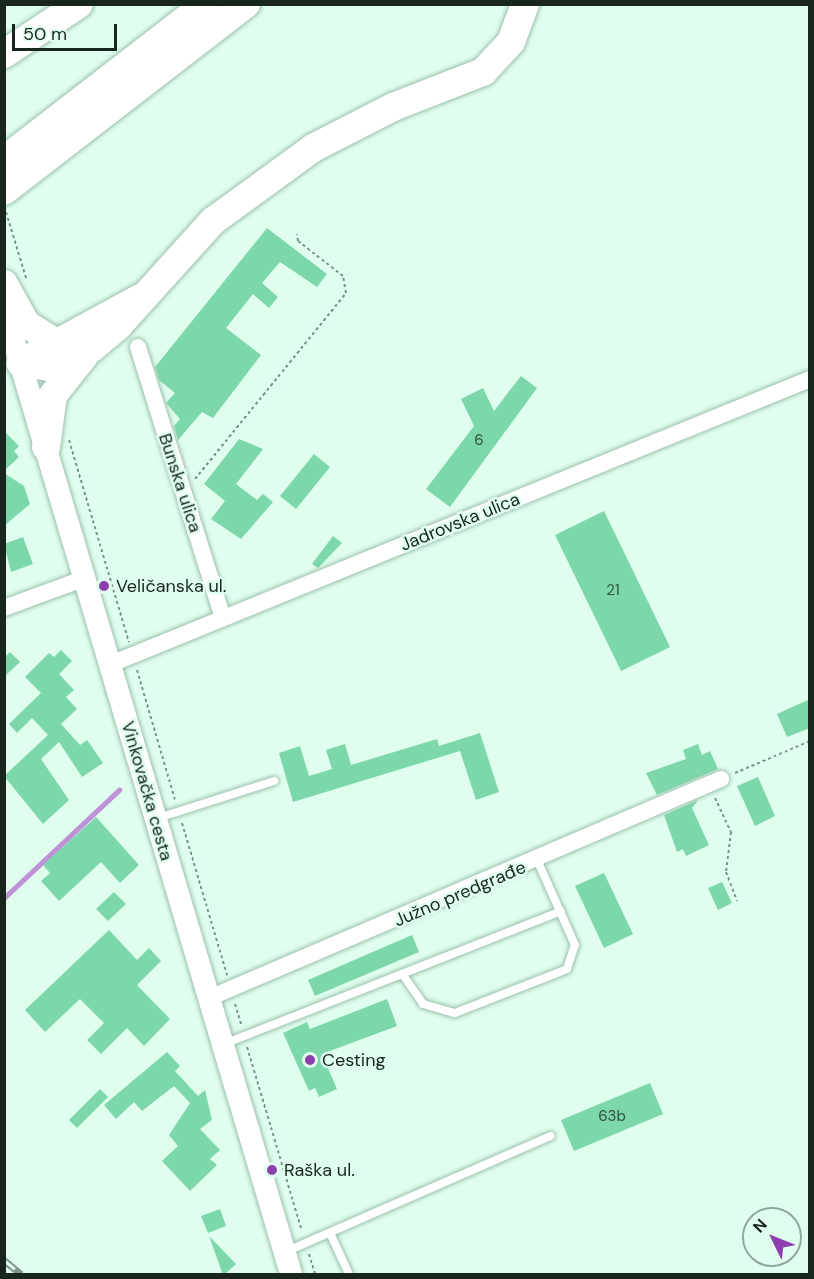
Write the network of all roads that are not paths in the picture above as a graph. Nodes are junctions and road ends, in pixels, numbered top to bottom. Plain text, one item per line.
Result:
1 (79, 4) edge
2 (206, 4) edge
3 (246, 4) edge
4 (525, 4) edge
5 (16, 37) edge
6 (4, 54) edge
7 (10, 172) edge
8 (4, 284) edge
9 (140, 298) junction
10 (4, 308) edge
11 (57, 343) junction
12 (138, 347) dead end
13 (92, 348) junction
14 (21, 363) junction
15 (810, 379) edge
16 (46, 447) junction
17 (85, 578) junction
18 (4, 608) edge
19 (223, 618) junction
20 (111, 664) junction
21 (274, 781) dead end
22 (715, 782) road end
23 (155, 819) junction
24 (538, 862) junction
25 (561, 911) junction
26 (403, 975) junction
27 (209, 998) junction
28 (223, 1045) junction
29 (551, 1136) dead end
30 (330, 1233) junction
31 (284, 1252) junction
32 (291, 1275) edge
33 (349, 1275) edge

1 - 5 highway
2 - 7 highway
3 - 7 highway
4 - 9 highway
5 - 6 highway
8 - 11 highway
9 - 11 highway
9 - 13 highway
10 - 14 main road, Vinkovačka cesta
11 - 14 highway
12 - 19 street, Bunska ulica
13 - 14 highway
13 - 16 highway
14 - 16 main road, Vinkovačka cesta
15 - 19 street, Jadrovska ulica
16 - 17 main road, Vinkovačka cesta
17 - 18 street
17 - 20 main road, Vinkovačka cesta
19 - 20 street, Jadrovska ulica
20 - 23 main road, Vinkovačka cesta
21 - 23 lane
22 - 24 street, Južno predgrađe
23 - 27 main road, Vinkovačka cesta
24 - 25 lane
24 - 27 street, Južno predgrađe
25 - 26 lane
25 - 26 lane
26 - 28 lane
27 - 28 main road, Vinkovačka cesta
28 - 31 main road, Vinkovačka cesta
29 - 30 lane
30 - 31 lane
30 - 33 lane
31 - 32 main road, Vinkovačka cesta

